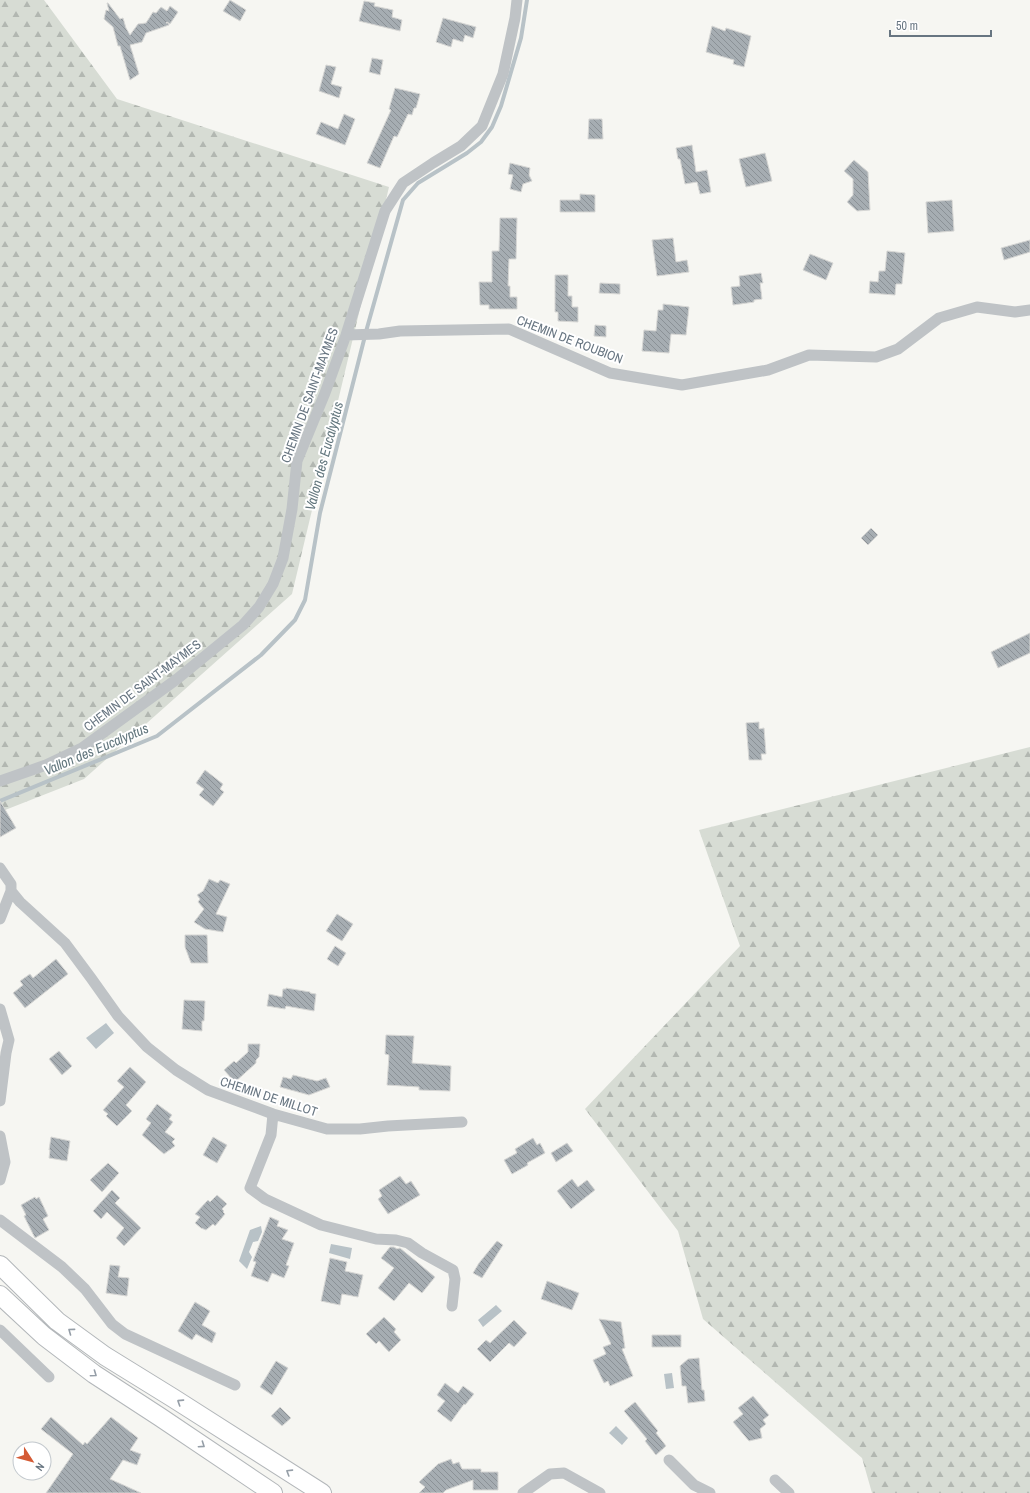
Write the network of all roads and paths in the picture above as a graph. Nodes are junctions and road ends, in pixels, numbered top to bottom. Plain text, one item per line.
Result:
1 (516, 0) edge
2 (1030, 310) edge
3 (346, 335) junction
4 (0, 782) edge
5 (0, 868) edge
6 (11, 891) junction
7 (0, 919) edge
8 (0, 1009) edge
9 (0, 1101) edge
10 (273, 1114) junction
11 (462, 1122) dead end
12 (0, 1136) edge
13 (0, 1180) edge
14 (0, 1220) edge
15 (0, 1265) edge
16 (0, 1294) edge
17 (452, 1306) dead end
18 (0, 1330) edge
19 (49, 1377) dead end
20 (236, 1385) dead end
21 (669, 1460) dead end
22 (775, 1480) dead end
23 (272, 1493) edge
24 (322, 1493) edge
25 (523, 1493) edge
26 (600, 1493) edge
27 (710, 1493) edge
28 (789, 1493) edge

1 - 3 street, CHEMIN DE SAINT-MAYMES
2 - 3 street, CHEMIN DE ROUBION
3 - 4 street, CHEMIN DE SAINT-MAYMES
5 - 6 street, CHEMIN DE MILLOT
6 - 7 street
6 - 10 street, CHEMIN DE MILLOT
8 - 9 street
10 - 11 street, CHEMIN DE MILLOT
10 - 17 street
12 - 13 street
14 - 20 street
24 -> 15 main road
16 -> 23 main road
18 - 19 street
21 - 27 street
22 - 28 street
25 - 26 street

